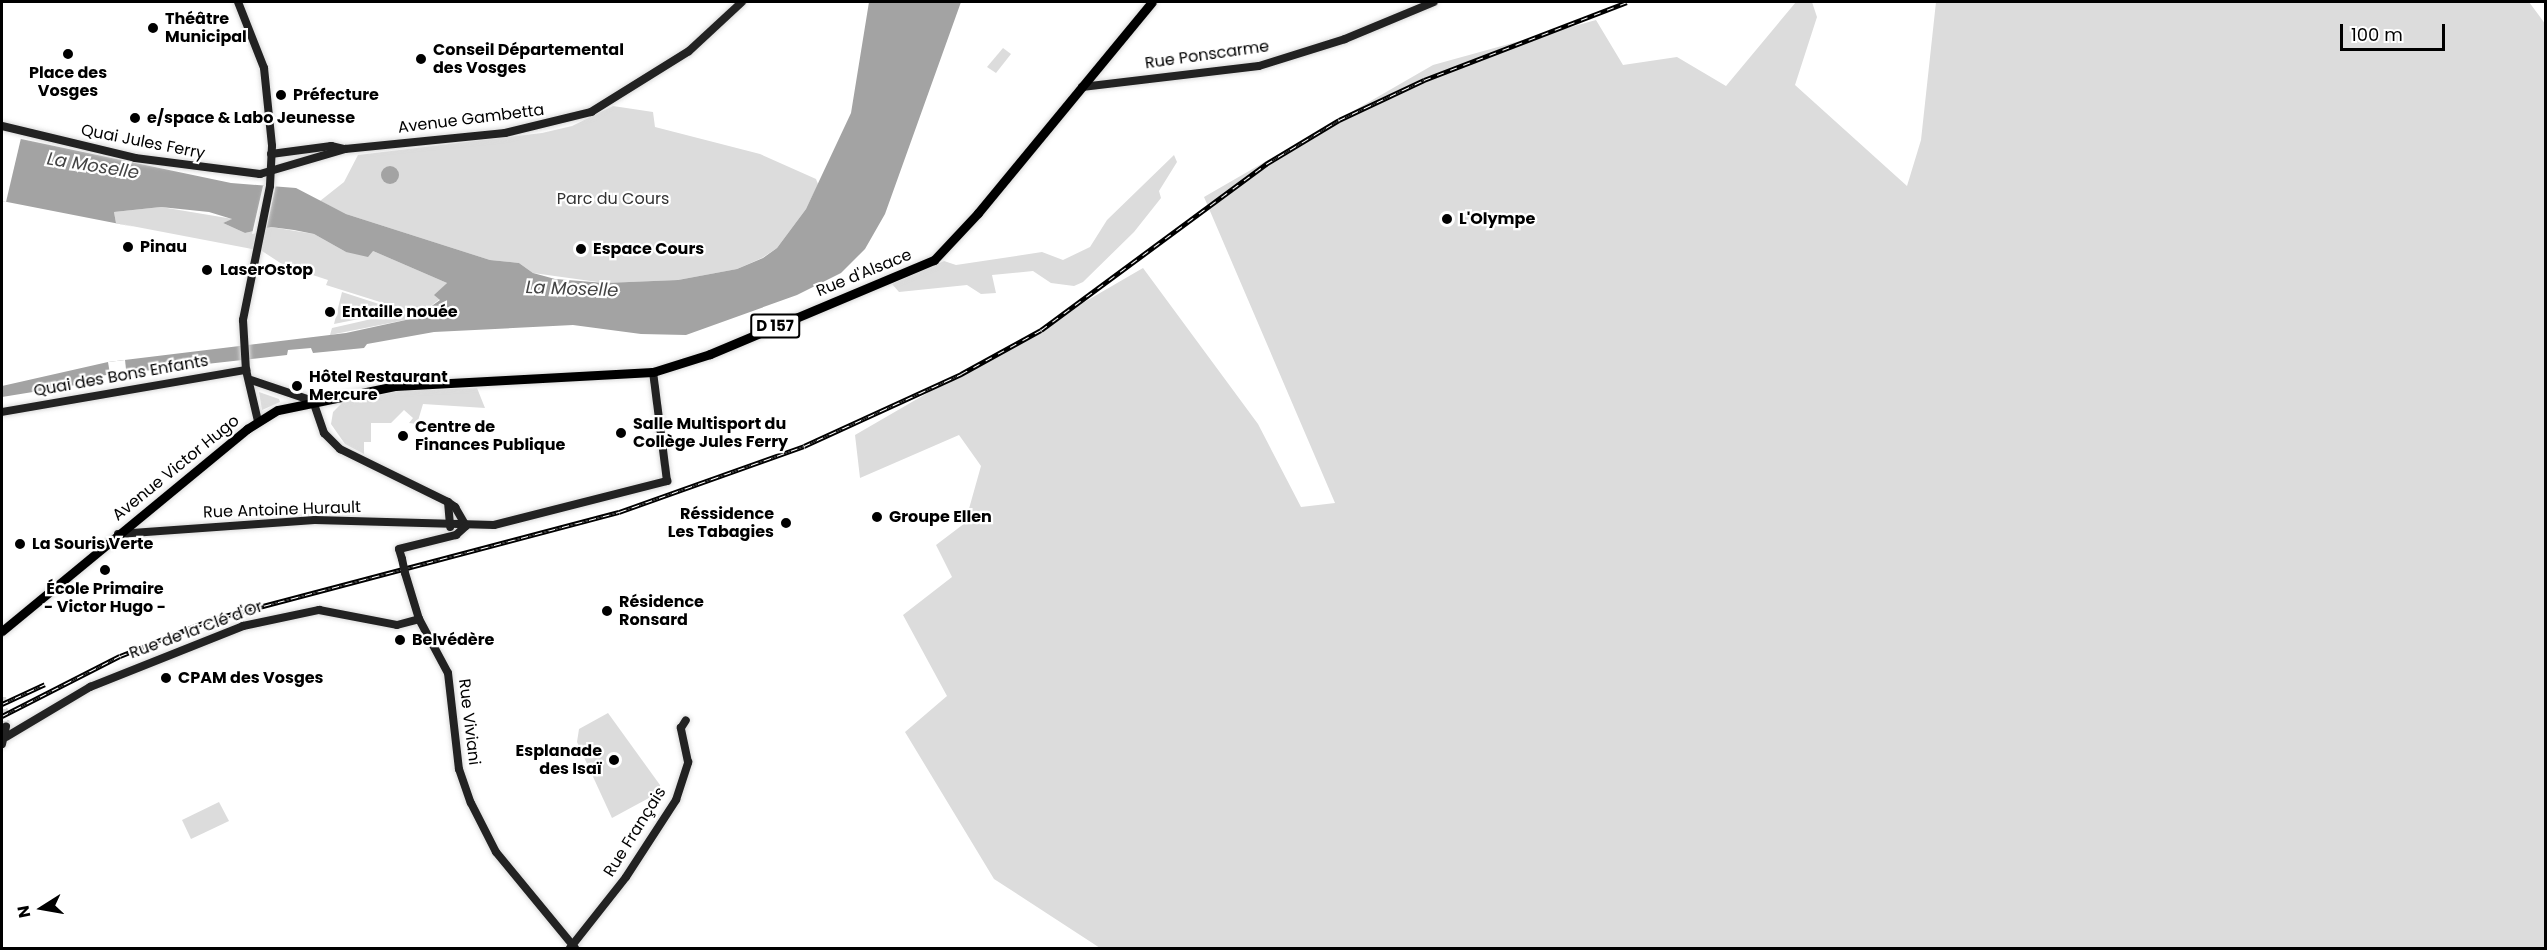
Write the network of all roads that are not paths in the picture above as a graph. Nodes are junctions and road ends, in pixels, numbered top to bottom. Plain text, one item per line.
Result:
1 (238, 2) edge
2 (742, 2) edge
3 (1152, 2) edge
4 (1434, 2) edge
5 (1082, 87) junction
6 (2, 126) edge
7 (345, 149) junction
8 (272, 150) junction
9 (271, 172) junction
10 (246, 370) junction
11 (653, 372) junction
12 (251, 380) junction
13 (313, 401) junction
14 (2, 412) edge
15 (258, 421) junction
16 (448, 502) junction
17 (447, 524) junction
18 (465, 526) junction
19 (118, 534) junction
20 (445, 538) junction
21 (419, 619) junction
22 (2, 631) edge
23 (686, 720) dead end
24 (6, 726) dead end
25 (4, 740) edge
26 (572, 948) edge

1 - 8 street
2 - 7 street, Avenue Gambetta
3 - 5 main road, Rue d'Alsace / D 157
4 - 5 street, Rue Ponscarme
5 - 11 main road, Rue d'Alsace / D 157
6 - 9 street, Quai Jules Ferry
7 - 8 street, Avenue Gambetta
7 - 9 street, Avenue Gambetta
8 - 9 street
9 - 10 street
10 - 12 street
10 - 14 street, Quai des Bons Enfants
11 - 13 main road, Rue d'Alsace / D 157
11 - 18 street
12 - 13 street, D 157
12 - 15 street
13 - 15 main road, Avenue Victor Hugo
13 - 16 street
15 - 19 main road, Avenue Victor Hugo
16 - 17 street
16 - 18 street
17 - 18 street, Rue Antoine Hurault
17 - 19 street, Rue Antoine Hurault
17 - 20 street
18 - 20 street
19 - 22 main road, Avenue Victor Hugo
20 - 21 street, Rue Viviani, bridge
21 - 25 street, Rue de la Clé d'Or
21 - 26 street, Rue Viviani
23 - 26 street, Rue Français
24 - 25 street

